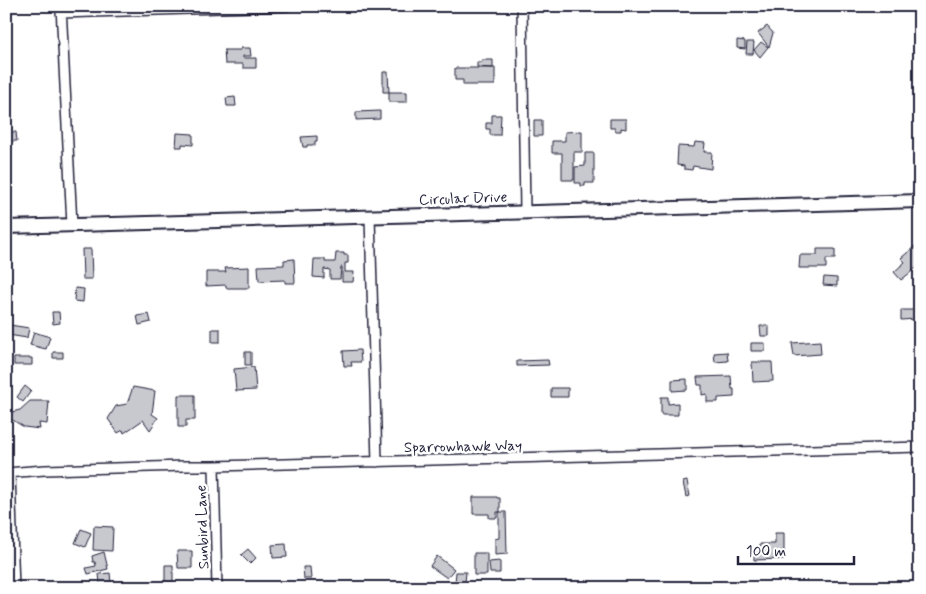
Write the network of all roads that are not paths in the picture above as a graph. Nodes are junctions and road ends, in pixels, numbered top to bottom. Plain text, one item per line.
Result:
1 (274, 6) edge
2 (287, 6) edge
3 (522, 6) edge
4 (61, 10) edge
5 (920, 201) edge
6 (525, 212) junction
7 (370, 217) junction
8 (72, 225) junction
9 (6, 227) edge
10 (920, 448) edge
11 (377, 462) junction
12 (214, 466) junction
13 (8, 473) edge
14 (14, 588) edge
15 (218, 588) edge

1 - 2 street
1 - 4 street
3 - 6 street
4 - 8 street
5 - 6 street, Circular Drive
6 - 7 street, Circular Drive
7 - 8 street, Circular Drive
7 - 11 street
8 - 9 street, Circular Drive
10 - 11 street, Sparrowhawk Way
11 - 12 street, Sparrowhawk Way
12 - 13 street, Sparrowhawk Way
12 - 15 street, Sunbird Lane
13 - 14 street

